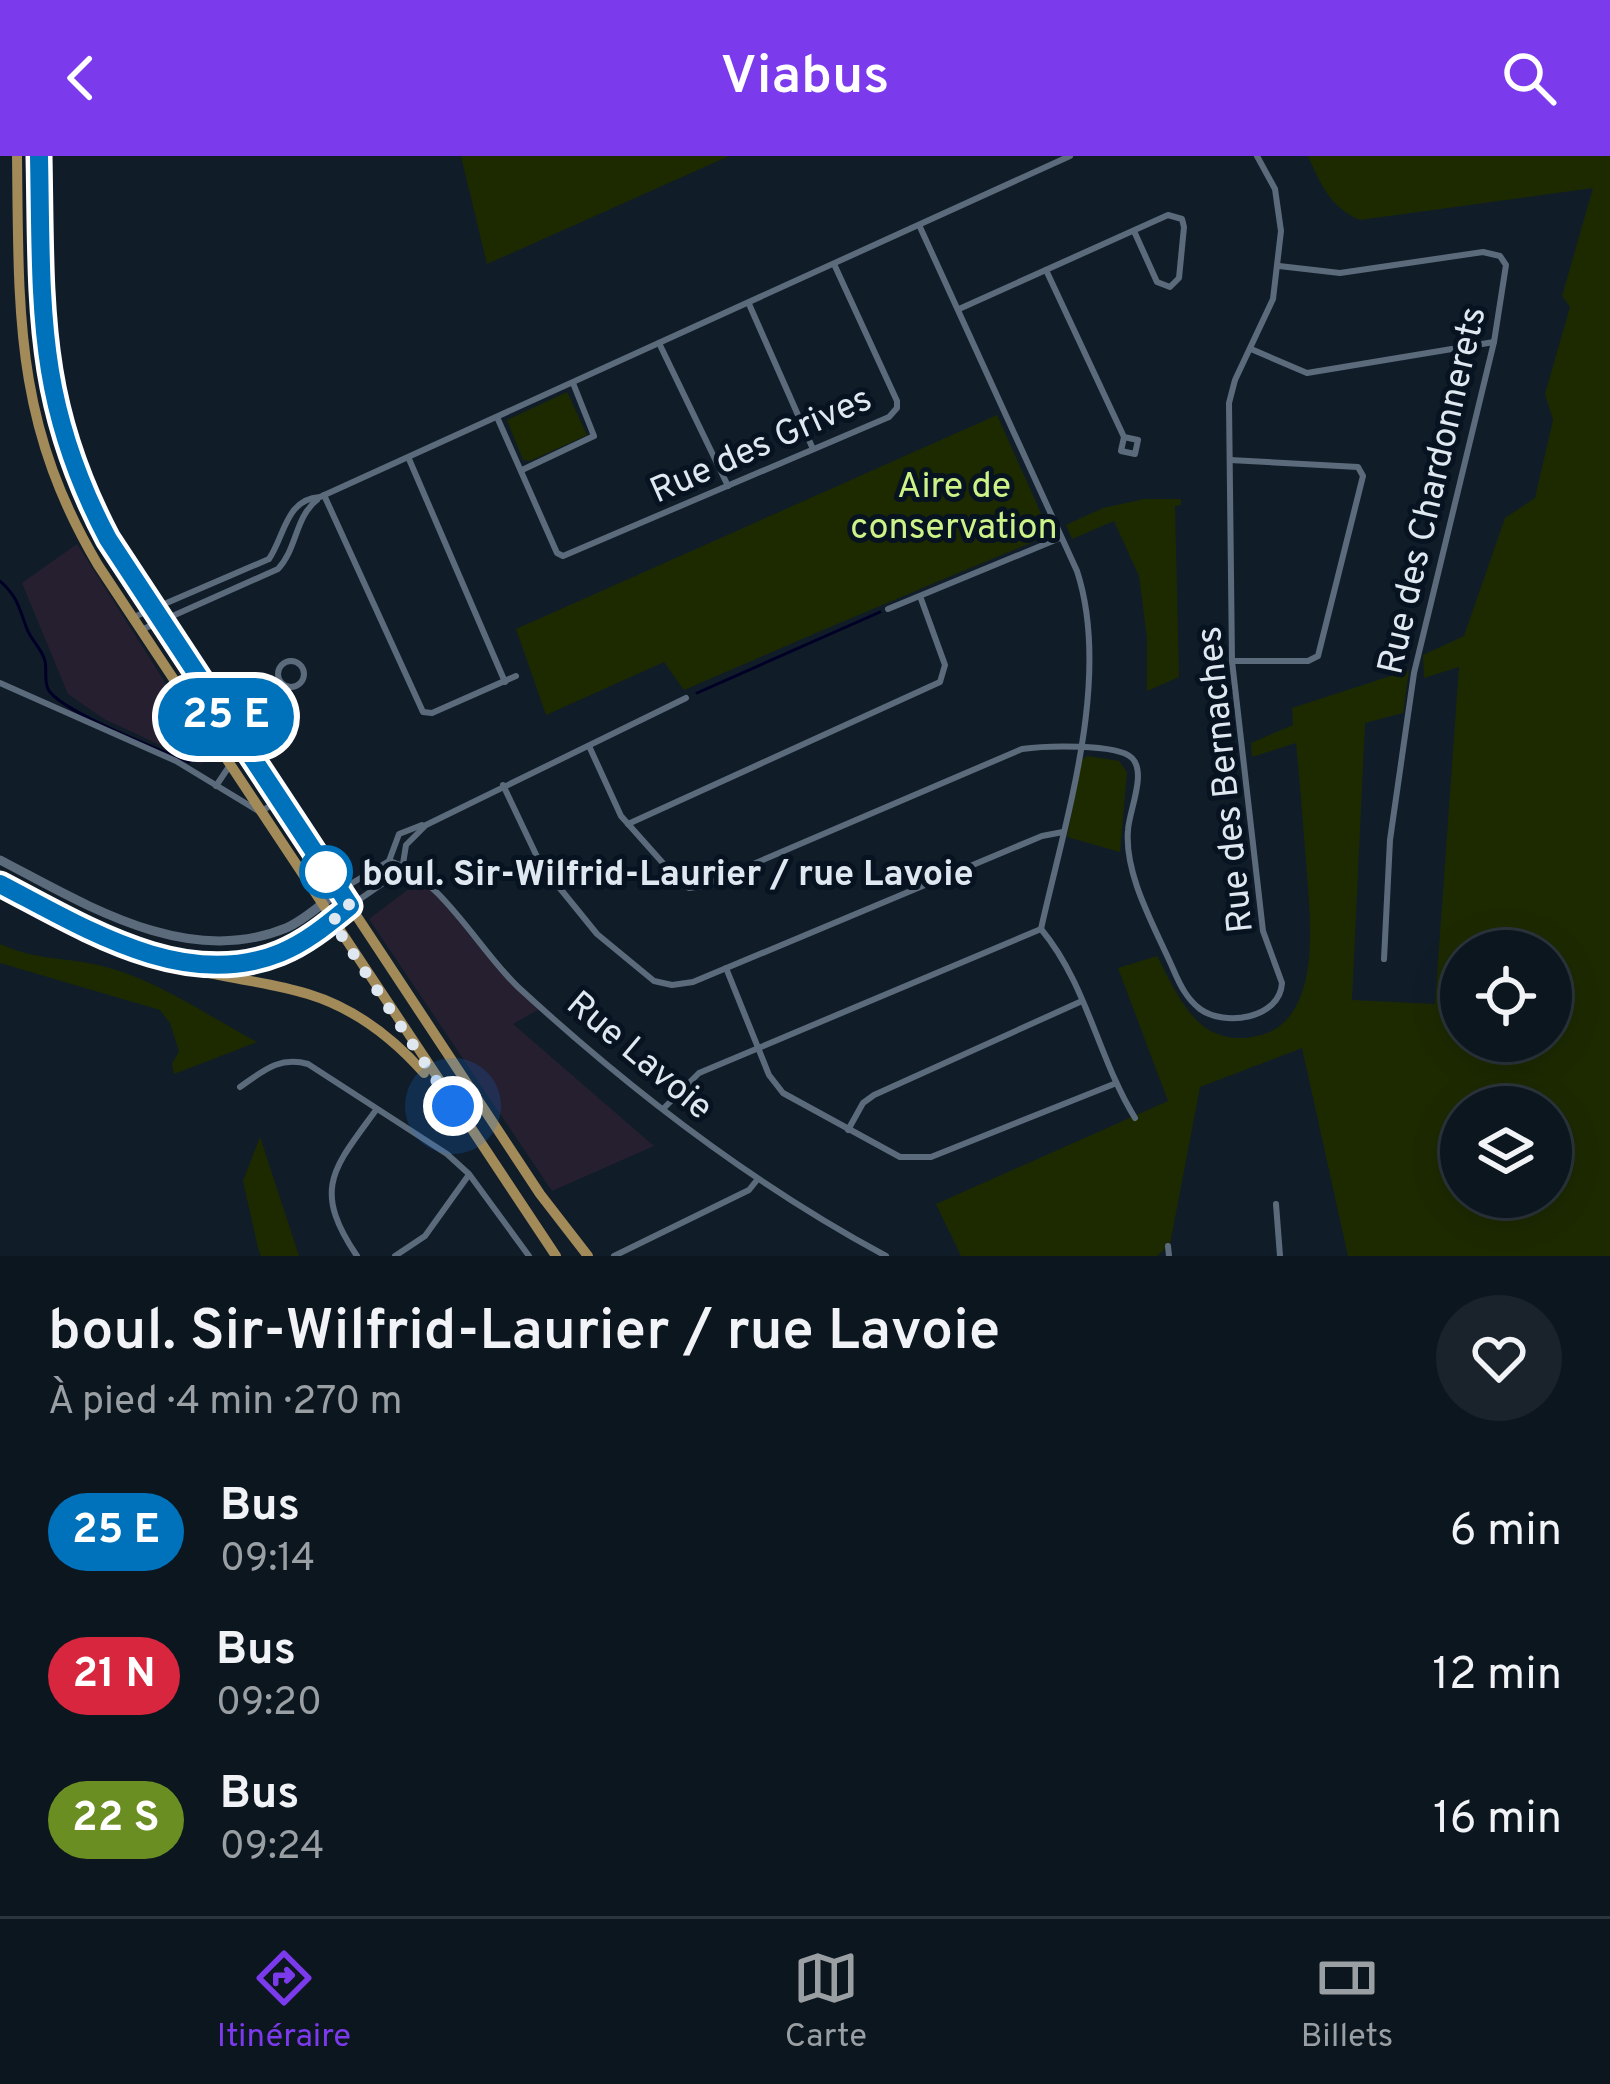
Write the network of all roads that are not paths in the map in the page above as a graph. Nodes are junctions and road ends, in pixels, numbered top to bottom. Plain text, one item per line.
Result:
1 (17, 156) edge
2 (39, 156) edge
3 (1070, 156) edge
4 (1257, 156) edge
5 (920, 227) junction
6 (1134, 231) junction
7 (833, 263) junction
8 (1279, 266) junction
9 (1046, 270) junction
10 (749, 304) junction
11 (959, 309) junction
12 (1494, 342) junction
13 (659, 344) junction
14 (1251, 349) junction
15 (573, 382) junction
16 (497, 417) junction
17 (1124, 437) dead end
18 (813, 448) junction
19 (409, 458) junction
20 (1230, 460) junction
21 (521, 470) junction
22 (728, 486) junction
23 (322, 496) junction
24 (1060, 538) junction
25 (259, 564) junction
26 (263, 575) junction
27 (920, 596) junction
28 (888, 609) dead end
29 (158, 615) junction
30 (133, 618) junction
31 (141, 630) junction
32 (1232, 661) junction
33 (516, 676) dead end
34 (505, 682) junction
35 (0, 683) edge
36 (282, 684) junction
37 (686, 698) dead end
38 (223, 713) junction
39 (589, 746) junction
40 (1078, 748) junction
41 (230, 765) junction
42 (502, 785) junction
43 (216, 786) junction
44 (280, 800) junction
45 (260, 812) junction
46 (628, 824) junction
47 (425, 825) junction
48 (1063, 832) junction
49 (1, 860) edge
50 (389, 861) junction
51 (404, 866) junction
52 (0, 884) edge
53 (339, 891) junction
54 (320, 904) junction
55 (350, 906) junction
56 (332, 921) junction
57 (1041, 929) junction
58 (153, 956) junction
59 (1384, 959) dead end
60 (726, 968) junction
61 (1082, 1001) junction
62 (757, 1046) junction
63 (1114, 1084) junction
64 (240, 1088) dead end
65 (453, 1106) junction
66 (376, 1110) junction
67 (662, 1110) junction
68 (1135, 1118) dead end
69 (848, 1130) junction
70 (469, 1174) junction
71 (757, 1180) junction
72 (1276, 1204) dead end
73 (866, 1245) junction
74 (861, 1254) edge
75 (357, 1256) edge
76 (395, 1256) edge
77 (529, 1256) edge
78 (556, 1256) edge
79 (587, 1256) edge
80 (614, 1256) edge
81 (886, 1256) edge
82 (1280, 1256) edge

1 - 30 main road
2 - 29 main road
3 - 5 street
4 - 8 street, Rue des Bernaches
5 - 7 street
5 - 11 street
6 - 6 street
6 - 9 street
7 - 10 street
7 - 18 street, Rue des Grives
8 - 12 street, Rue des Chardonnerets
8 - 14 street, Rue des Bernaches
9 - 11 street
9 - 17 street
10 - 13 street
10 - 18 street
11 - 24 street
12 - 14 street
12 - 59 street, Rue des Chardonnerets
13 - 15 street
13 - 22 street
14 - 20 street, Rue des Bernaches
15 - 16 street
15 - 21 street
16 - 19 street
16 - 21 street
18 - 22 street, Rue des Grives
19 - 23 street
19 - 34 street
20 - 32 street, Rue des Bernaches
20 - 32 street
21 - 22 street, Rue des Grives
23 - 25 street
23 - 26 street
23 - 34 street
24 - 27 street
24 - 40 street
25 - 26 street
25 - 29 street
26 - 29 street
27 - 28 street
27 - 46 street
29 - 30 street
29 - 31 street
29 - 38 main road
30 - 31 main road
31 - 41 main road
32 - 40 street, Rue des Bernaches
33 - 34 street
35 - 43 street
36 - 36 street
36 - 38 street
37 - 39 street
38 - 44 main road
39 - 42 street
39 - 46 street
40 - 46 street, Rue des Bernaches
40 - 48 street
41 - 43 street
41 - 45 main road
42 - 47 street
42 - 60 street
43 - 45 street
44 - 45 street
44 - 53 main road
45 - 54 main road
47 - 50 street
47 - 51 street
48 - 57 street
48 - 60 street
49 - 54 street
50 - 51 street, Rue Lavoie
50 - 53 street
51 - 55 street
51 - 67 street, Rue Lavoie
52 - 58 street
53 - 54 street
53 - 55 main road
54 - 56 main road
55 - 56 street
55 - 79 main road
56 - 58 street
56 - 65 main road
57 - 61 street
57 - 62 street
58 - 65 main road
60 - 62 street
61 - 63 street
61 - 69 street
62 - 67 street
62 - 69 street
63 - 68 street
63 - 69 street
64 - 66 street
65 - 78 main road
66 - 70 street
66 - 75 street
67 - 71 street, Rue Lavoie
70 - 76 street
70 - 77 street
71 - 73 street, Rue Lavoie
71 - 80 street
72 - 82 street
73 - 74 street
73 - 81 street, Rue Lavoie

